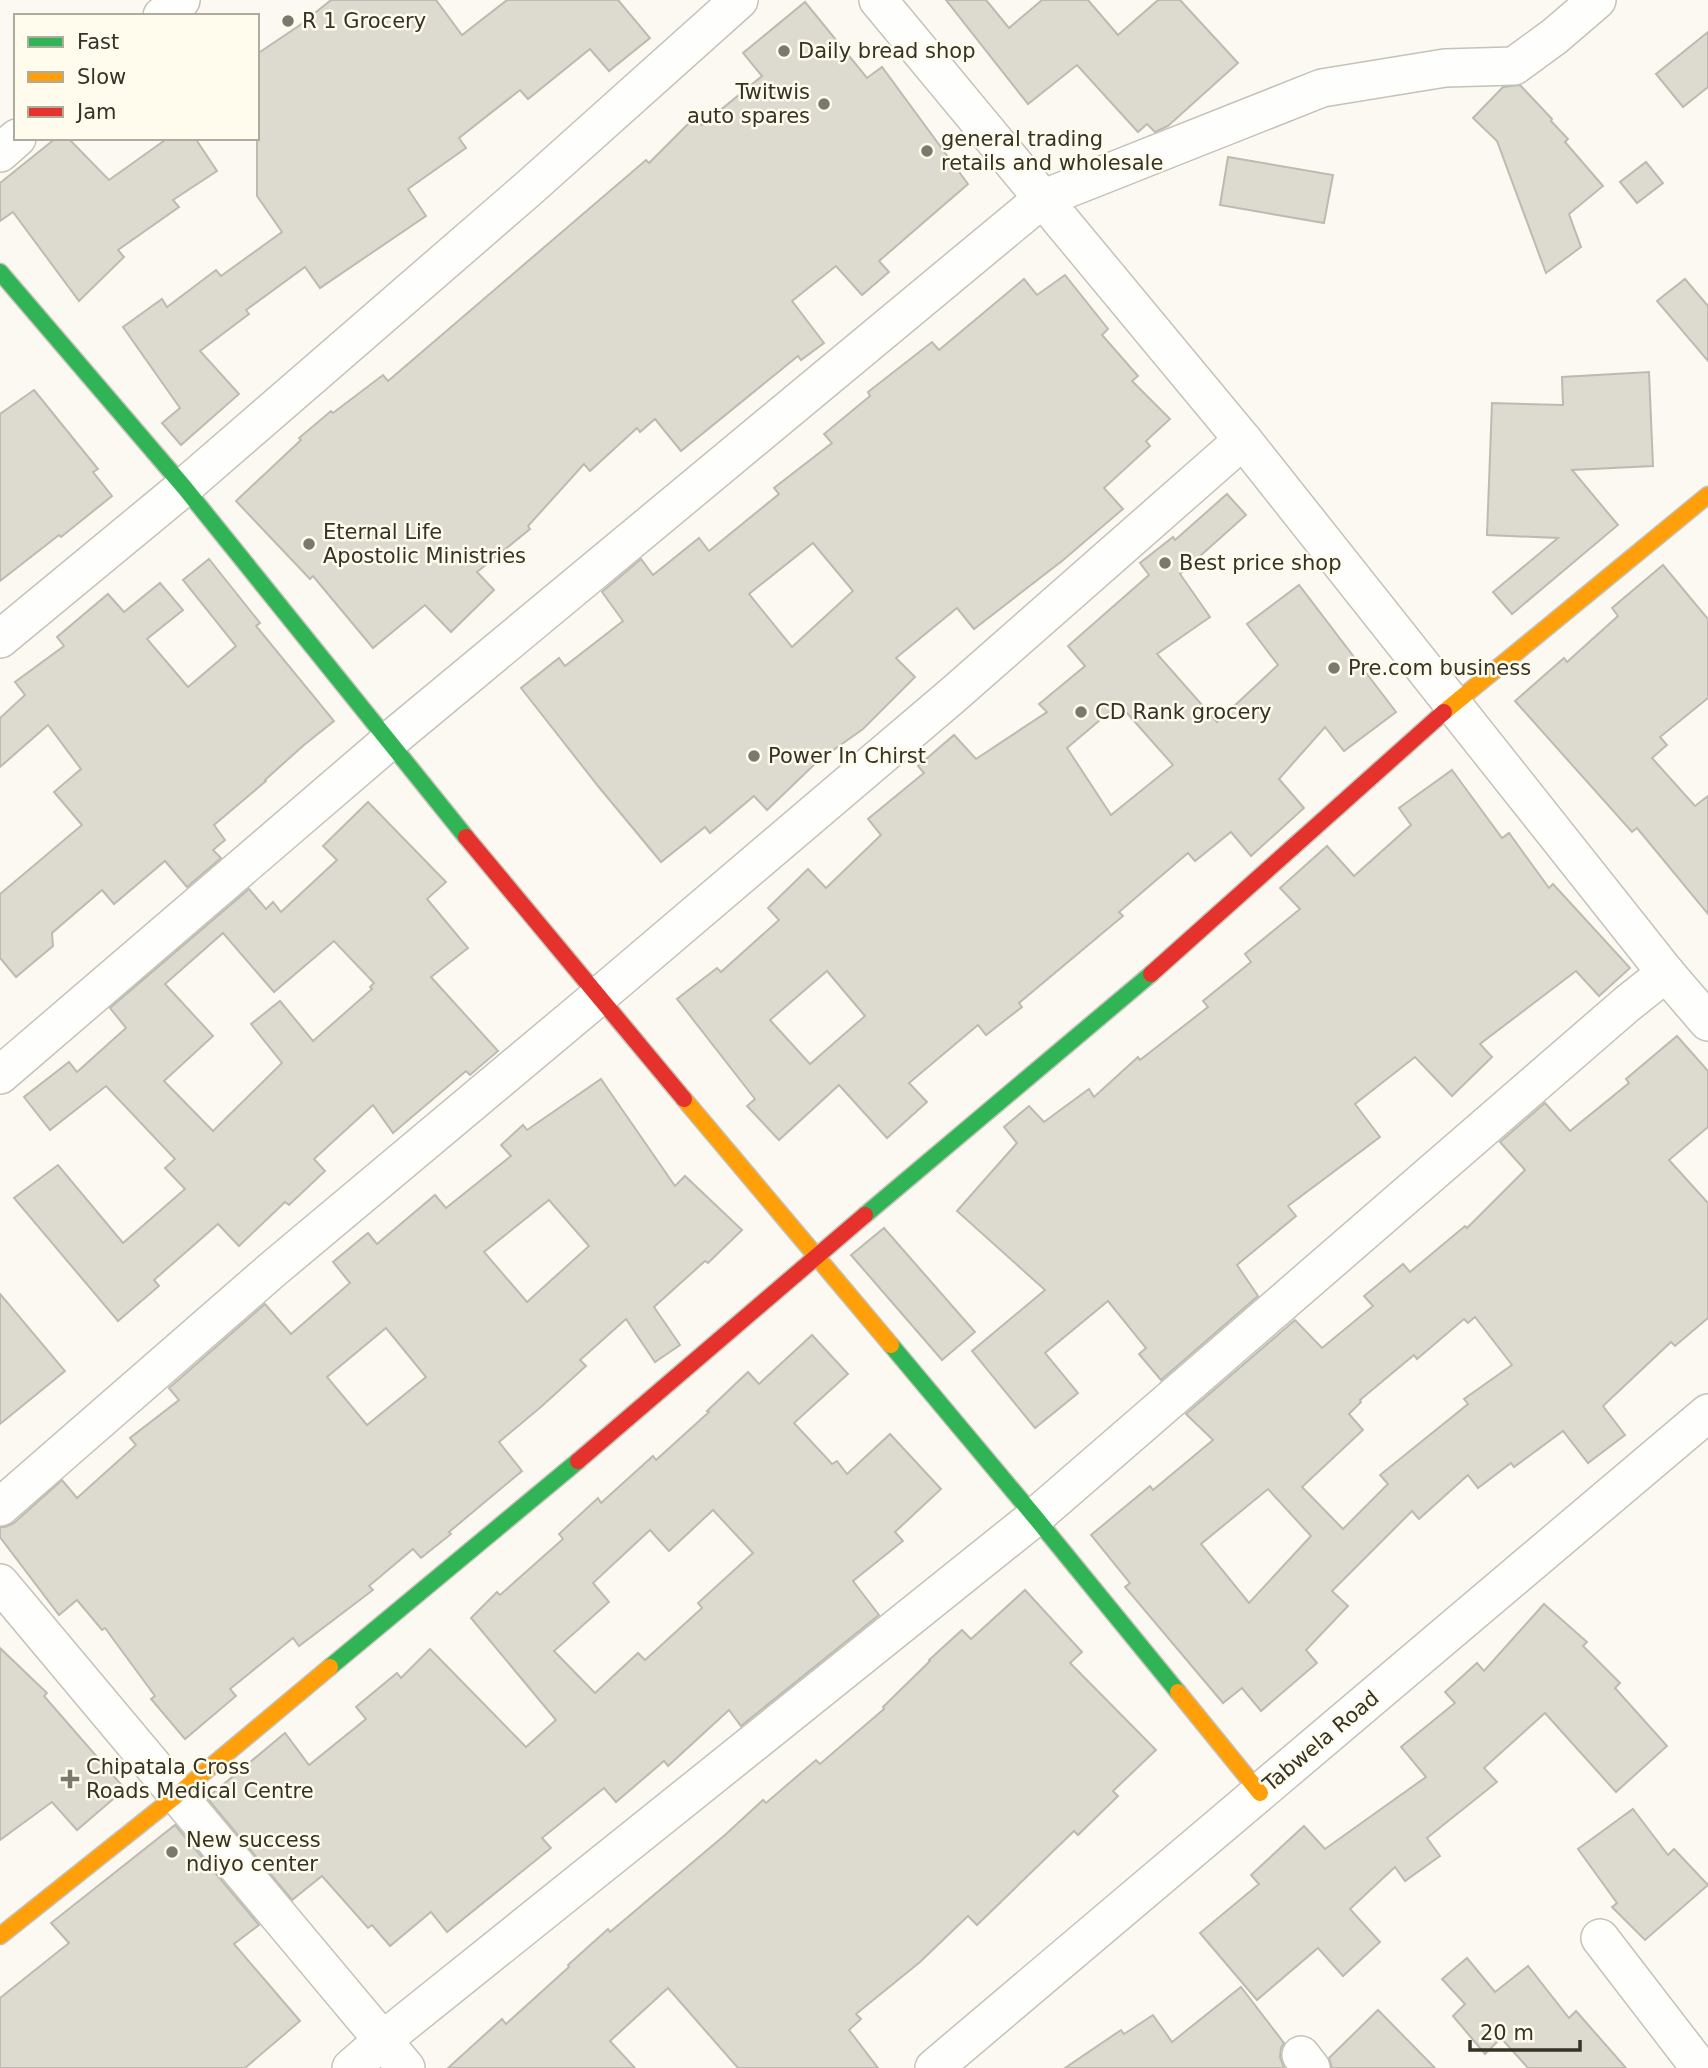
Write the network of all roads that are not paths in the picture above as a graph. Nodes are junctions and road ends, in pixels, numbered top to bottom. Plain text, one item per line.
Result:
1 (181, 0) edge
2 (739, 0) edge
3 (878, 0) edge
4 (1597, 0) edge
5 (164, 14) edge
6 (16, 140) edge
7 (0, 153) edge
8 (1042, 199) junction
9 (0, 272) edge
10 (1243, 440) junction
11 (184, 487) junction
12 (1708, 495) edge
13 (0, 639) edge
14 (1452, 705) junction
15 (388, 742) junction
16 (1666, 973) junction
17 (598, 997) junction
18 (1708, 1023) edge
19 (0, 1075) edge
20 (816, 1256) junction
21 (1708, 1413) edge
22 (0, 1507) edge
23 (1035, 1517) junction
24 (0, 1583) edge
25 (1260, 1793) junction
26 (177, 1795) junction
27 (0, 1936) edge
28 (1600, 1938) dead end
29 (383, 2040) junction
30 (351, 2068) edge
31 (407, 2068) edge
32 (934, 2068) edge
33 (1700, 2068) edge

1 - 5 street
2 - 11 street
3 - 8 street
4 - 8 street
6 - 7 street
8 - 10 street
8 - 15 street
9 - 11 street
10 - 14 street
10 - 17 street
11 - 13 street
11 - 15 street
12 - 14 street
14 - 16 street
14 - 20 street
15 - 17 street
15 - 19 street
16 - 18 street
16 - 23 street
17 - 20 street
17 - 22 street
20 - 23 street
20 - 26 street
21 - 25 street, Tabwela Road
23 - 25 street
23 - 29 street
24 - 26 street
25 - 32 street, Tabwela Road
26 - 27 street
26 - 29 street
28 - 33 street
29 - 30 street
29 - 31 street

